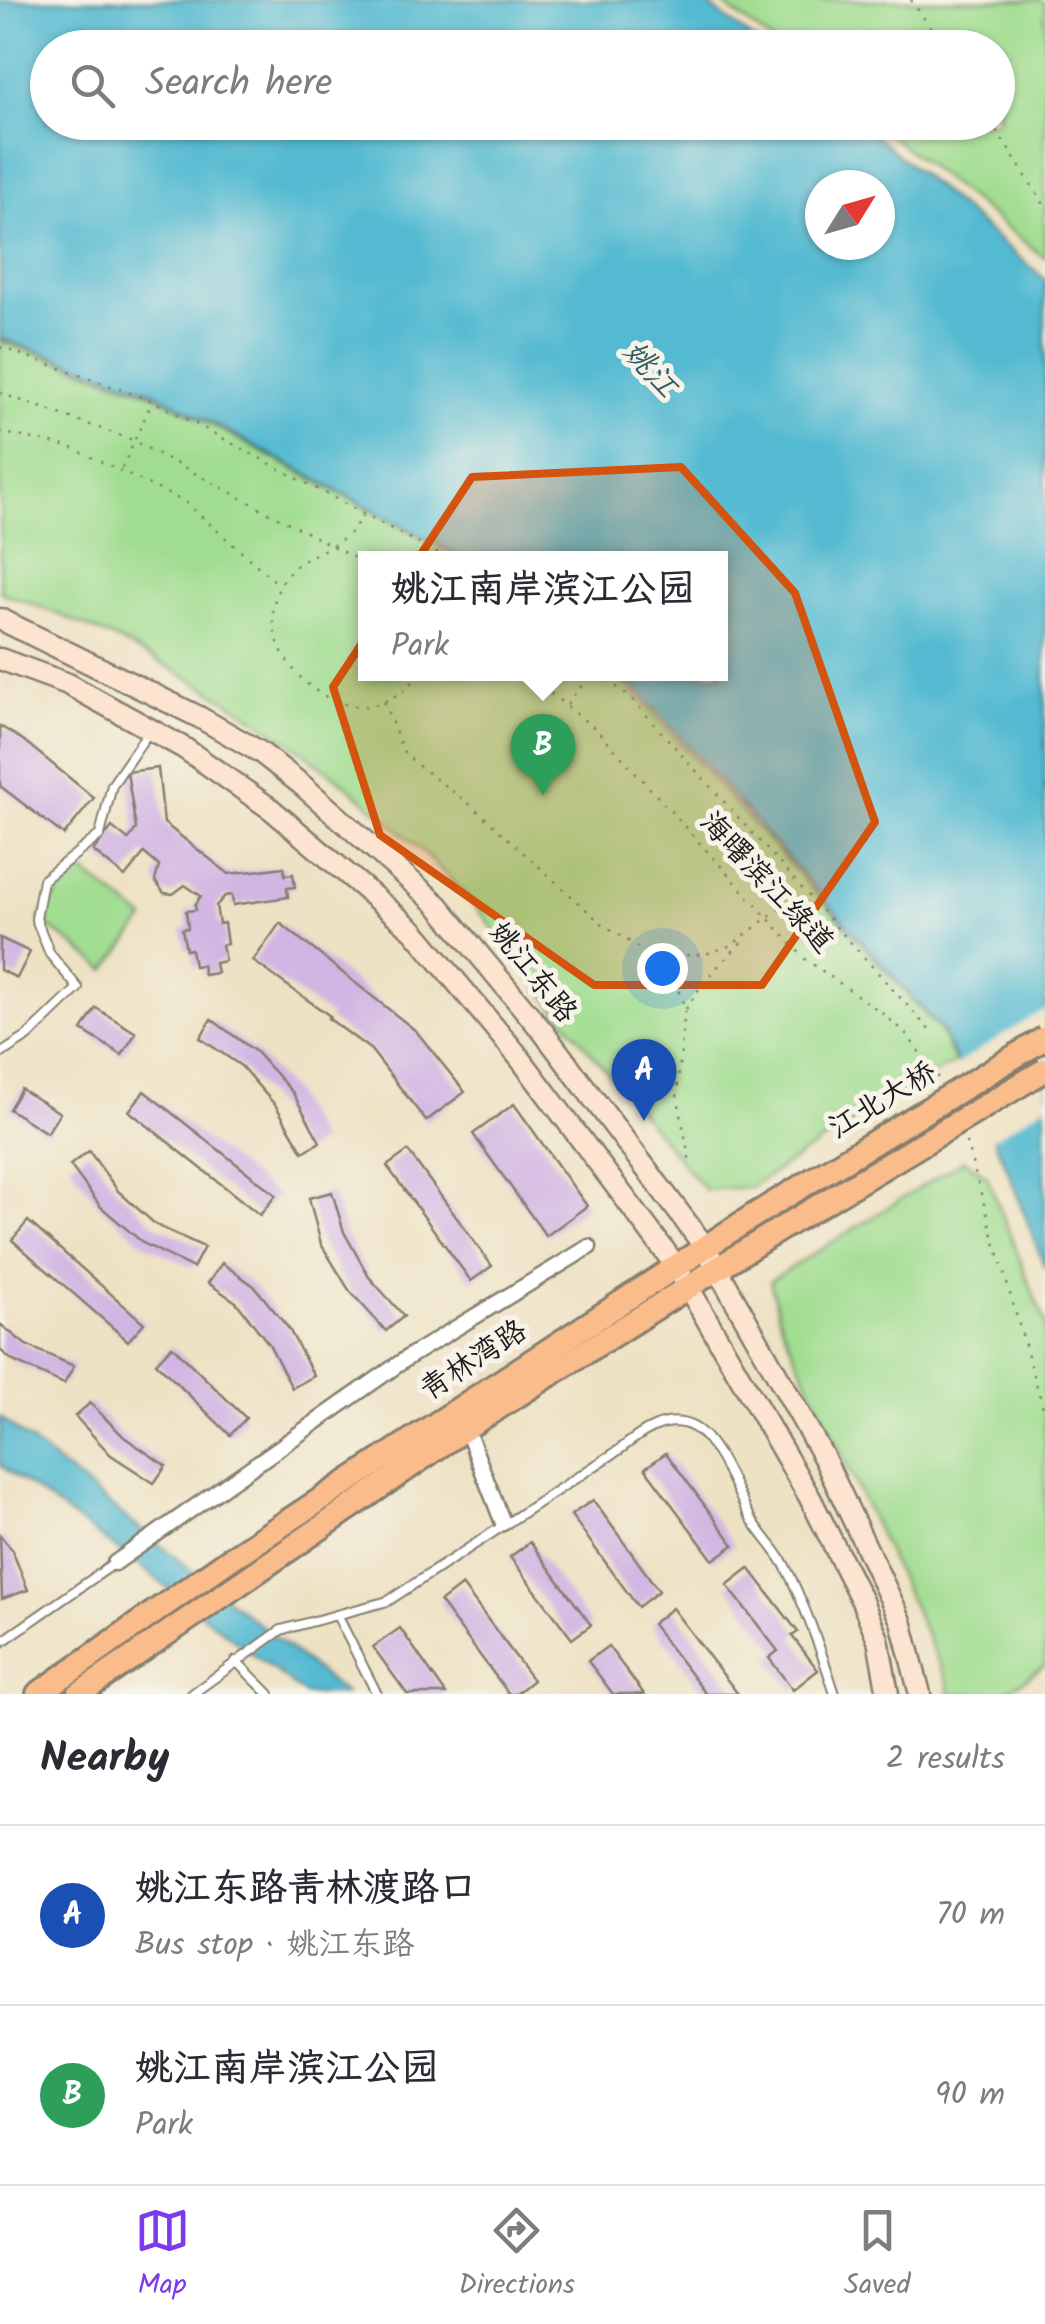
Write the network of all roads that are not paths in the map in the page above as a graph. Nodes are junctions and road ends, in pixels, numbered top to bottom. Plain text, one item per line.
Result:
1 (0, 620) edge
2 (0, 660) edge
3 (150, 730) junction
4 (1045, 1038) edge
5 (0, 1054) edge
6 (1045, 1070) edge
7 (752, 1216) joint
8 (772, 1234) joint
9 (589, 1247) dead end
10 (705, 1248) junction
11 (676, 1266) junction
12 (716, 1268) junction
13 (688, 1287) junction
14 (466, 1428) junction
15 (503, 1523) junction
16 (114, 1562) joint
17 (182, 1608) junction
18 (337, 1615) junction
19 (0, 1643) edge
20 (239, 1660) junction
21 (833, 1693) edge
22 (38, 1694) edge
23 (79, 1694) edge
24 (192, 1694) edge
25 (269, 1694) edge
26 (377, 1694) edge
27 (888, 1694) edge
28 (920, 1694) edge

1 - 10 main road, 姚江东路
2 - 3 main road, 姚江东路
3 - 5 lane
3 - 11 main road, 姚江东路
4 - 7 main road, 江北大桥, bridge
6 - 8 main road, 江北大桥, bridge
7 - 10 main road, 青林湾路
8 - 12 main road, 青林湾路
9 - 16 street
10 - 11 main road, 青林湾路
10 - 12 main road, 姚江东路
11 - 13 main road, 姚江东路
11 - 17 main road, 青林湾路
12 - 13 main road, 青林湾路
12 - 28 main road, 姚江东路
13 - 14 main road, 青林湾路
13 - 27 main road, 姚江东路
14 - 15 street
14 - 17 main road, 青林湾路
15 - 18 lane
15 - 21 lane
16 - 19 lane
17 - 22 main road
17 - 23 main road
18 - 20 lane
18 - 26 lane
20 - 24 lane
20 - 25 lane

